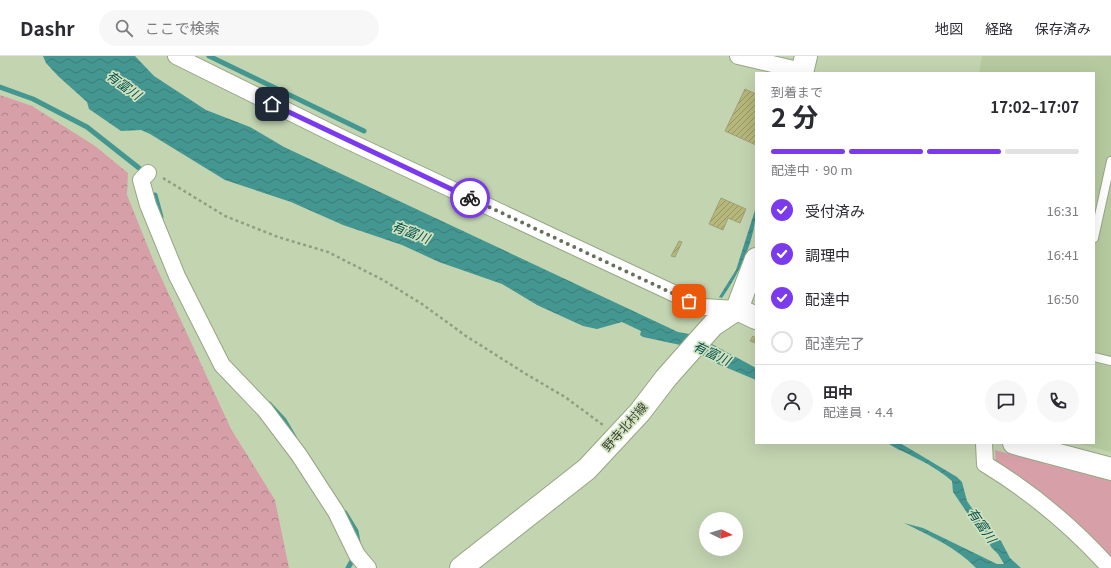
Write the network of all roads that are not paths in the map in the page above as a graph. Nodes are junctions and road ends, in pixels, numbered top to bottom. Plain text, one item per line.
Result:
1 (176, 56) edge
2 (738, 56) edge
3 (803, 67) edge
4 (1111, 161) edge
5 (148, 173) road end
6 (1095, 233) edge
7 (755, 265) edge
8 (747, 314) edge
9 (1095, 357) edge
10 (1111, 361) edge
11 (984, 444) edge
12 (1018, 444) edge
13 (1111, 469) edge
14 (368, 568) edge
15 (461, 568) edge
16 (1110, 568) edge

1 - 8 street
2 - 3 street
4 - 6 lane
5 - 14 street
7 - 8 street
8 - 15 street, 野寺北村線
9 - 10 lane
11 - 16 street
12 - 13 street

